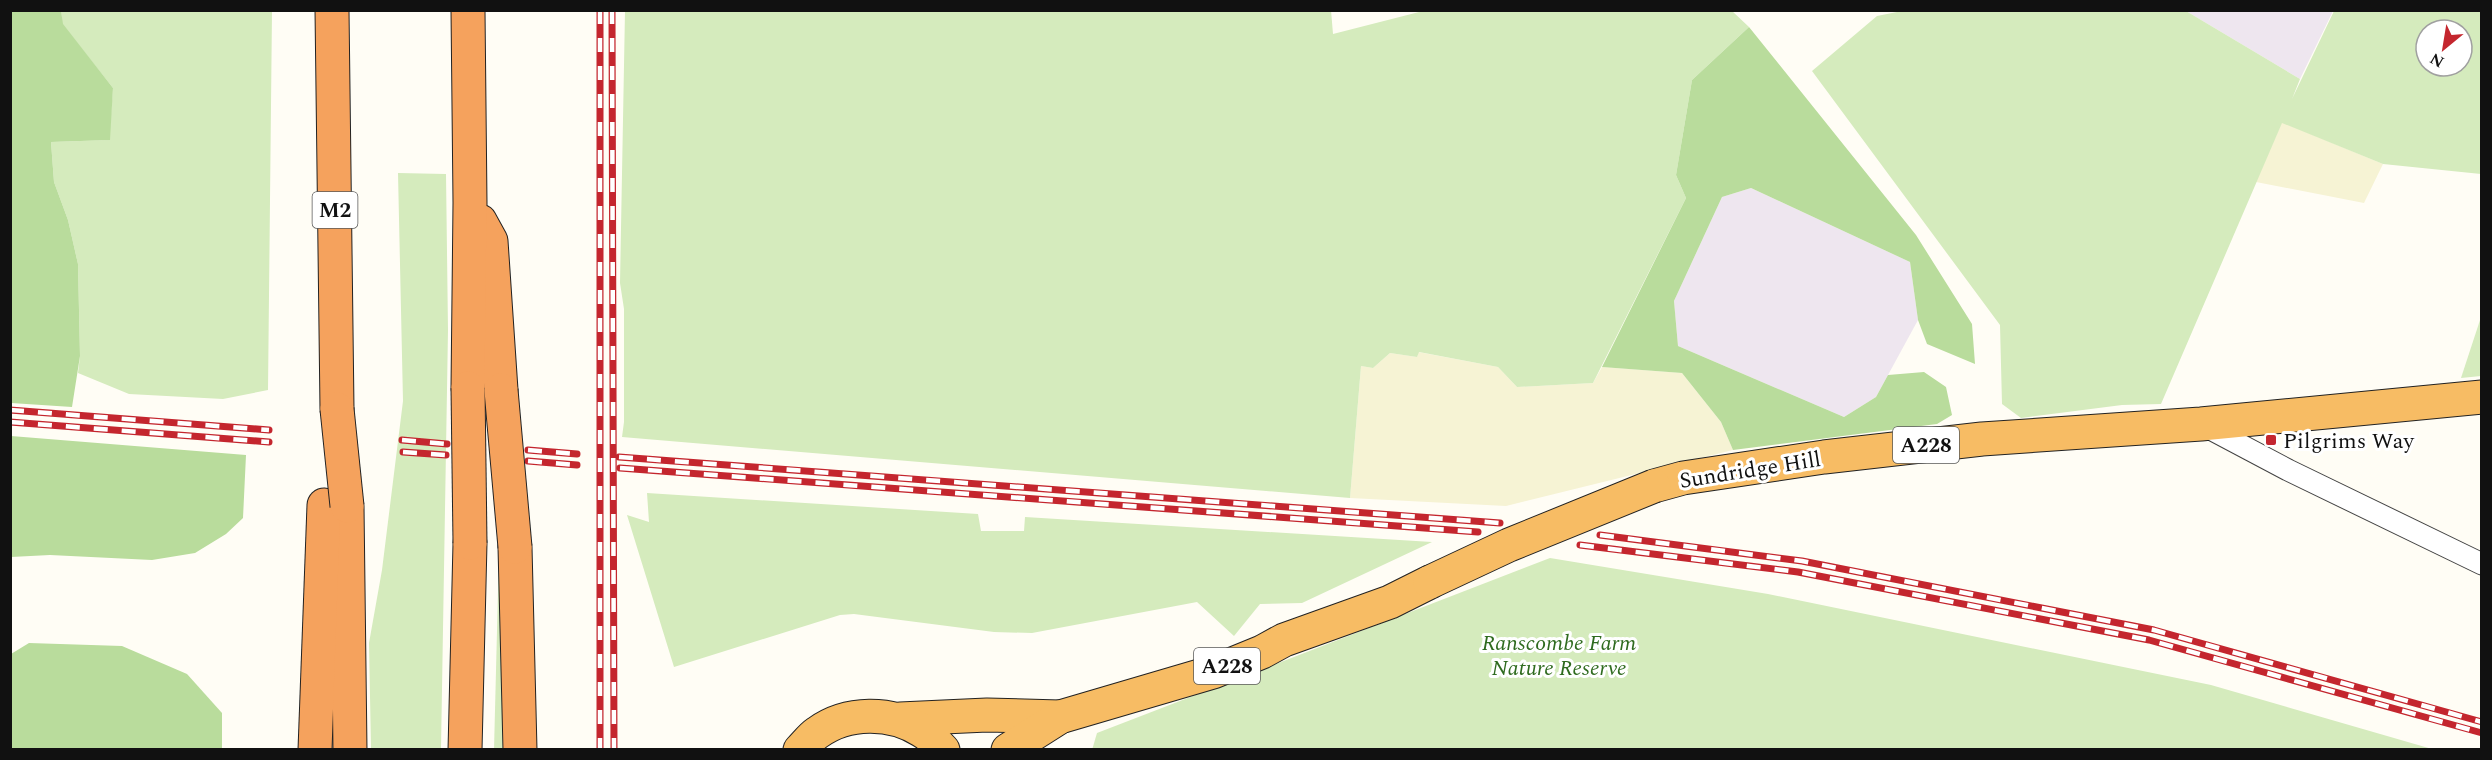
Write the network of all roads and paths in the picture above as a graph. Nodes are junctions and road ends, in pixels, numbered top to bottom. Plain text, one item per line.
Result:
1 (332, 10) edge
2 (468, 10) edge
3 (470, 203) junction
4 (2481, 397) edge
5 (2201, 424) junction
6 (336, 505) junction
7 (2481, 564) edge
8 (1060, 717) junction
9 (898, 719) junction
10 (315, 750) edge
11 (350, 750) edge
12 (465, 750) edge
13 (519, 750) edge
14 (800, 750) edge
15 (943, 750) edge
16 (1008, 750) edge

1 - 6 highway, M2, bridge
2 - 3 highway
3 - 12 highway, bridge
3 - 13 highway, bridge
4 - 5 highway, Sundridge Hill / A228
5 - 7 street
5 - 8 highway, Sundridge Hill / A228, bridge
6 - 10 highway, M2
6 - 11 highway, M2
8 - 9 highway, Sundridge Hill / A228
8 - 16 highway, Sundridge Hill / A228
9 - 14 highway
9 - 15 highway

